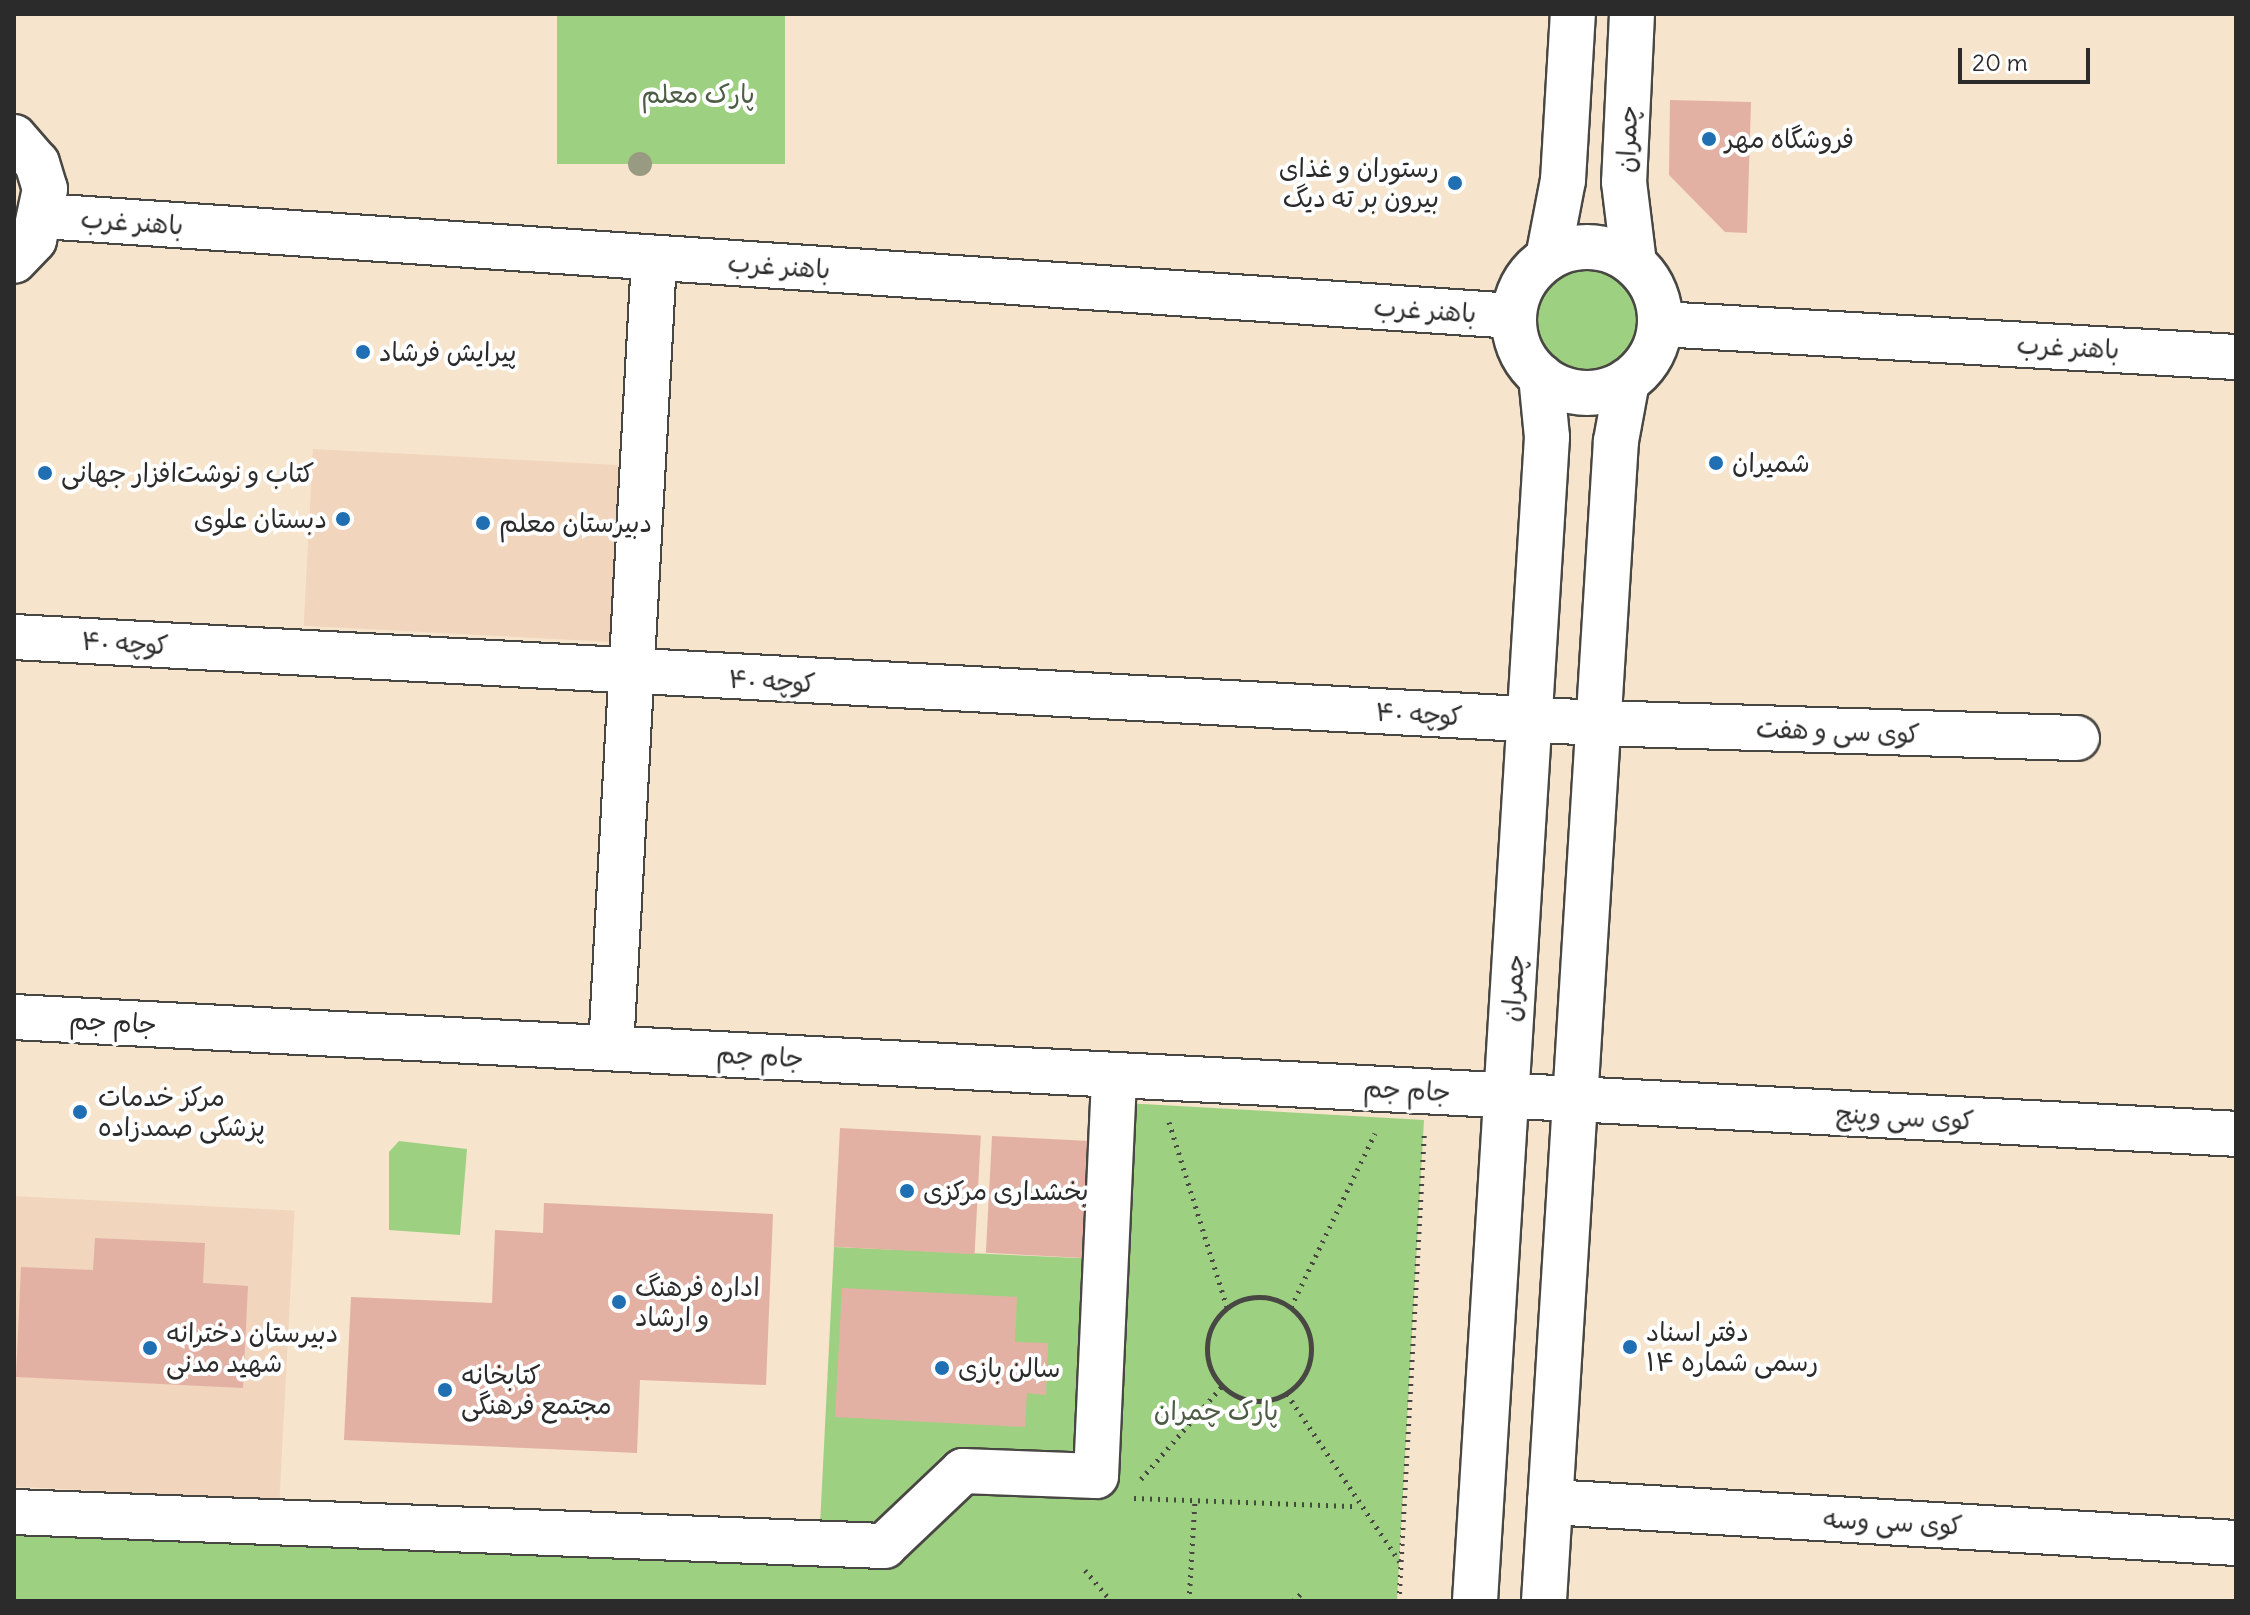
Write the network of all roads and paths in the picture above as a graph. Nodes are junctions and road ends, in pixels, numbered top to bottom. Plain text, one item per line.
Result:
1 (1573, 14) edge
2 (1632, 14) edge
3 (14, 137) edge
4 (43, 216) junction
5 (654, 258) junction
6 (1548, 258) junction
7 (14, 261) edge
8 (1634, 263) junction
9 (1514, 316) junction
10 (1660, 324) junction
11 (2236, 357) edge
12 (1541, 376) junction
13 (1627, 381) junction
14 (14, 637) edge
15 (633, 674) junction
16 (1530, 719) junction
17 (1598, 723) junction
18 (2077, 738) dead end
19 (14, 1017) edge
20 (611, 1048) junction
21 (1114, 1089) junction
22 (1506, 1096) junction
23 (1575, 1099) junction
24 (1382, 1118) dead end
25 (1424, 1120) dead end
26 (2236, 1134) edge
27 (1227, 1307) junction
28 (1291, 1307) junction
29 (1222, 1386) junction
30 (1287, 1394) junction
31 (1195, 1500) junction
32 (1550, 1502) junction
33 (1357, 1506) junction
34 (14, 1512) edge
35 (2236, 1543) edge
36 (1401, 1563) junction
37 (1085, 1570) dead end
38 (1302, 1593) dead end
39 (1111, 1601) edge
40 (1189, 1601) edge
41 (1293, 1601) edge
42 (1399, 1601) edge
43 (1475, 1601) edge
44 (1544, 1601) edge

1 - 6 street
2 - 8 street, چمران
3 - 4 street
4 - 5 street, باهنر غرب
4 - 7 street
5 - 9 street, باهنر غرب
5 - 15 street
6 - 8 street
6 - 9 street
8 - 10 street
9 - 12 street
10 - 11 street, باهنر غرب
10 - 13 street
12 - 13 street
12 - 16 street, چمران
13 - 17 street
14 - 15 street, کوچه ۴۰
15 - 16 street, کوچه ۴۰
15 - 20 street
16 - 17 street, کوچه ۴۰
16 - 22 street, چمران
17 - 18 street, کوی سی و هفت
17 - 23 street
19 - 20 street, جام جم
20 - 21 street, جام جم
21 - 22 street, جام جم
21 - 27 path
21 - 34 street
22 - 23 street, جام جم
22 - 43 street, چمران
23 - 26 street, کوی سی وپنج
23 - 32 street
24 - 28 path
25 - 36 path
27 - 28 path
27 - 29 path
28 - 30 path
29 - 30 path
29 - 31 path
30 - 33 path
31 - 33 path
31 - 40 path
32 - 35 street, کوی سی وسه
32 - 44 street
33 - 36 path
36 - 42 path
37 - 39 path
38 - 41 path

